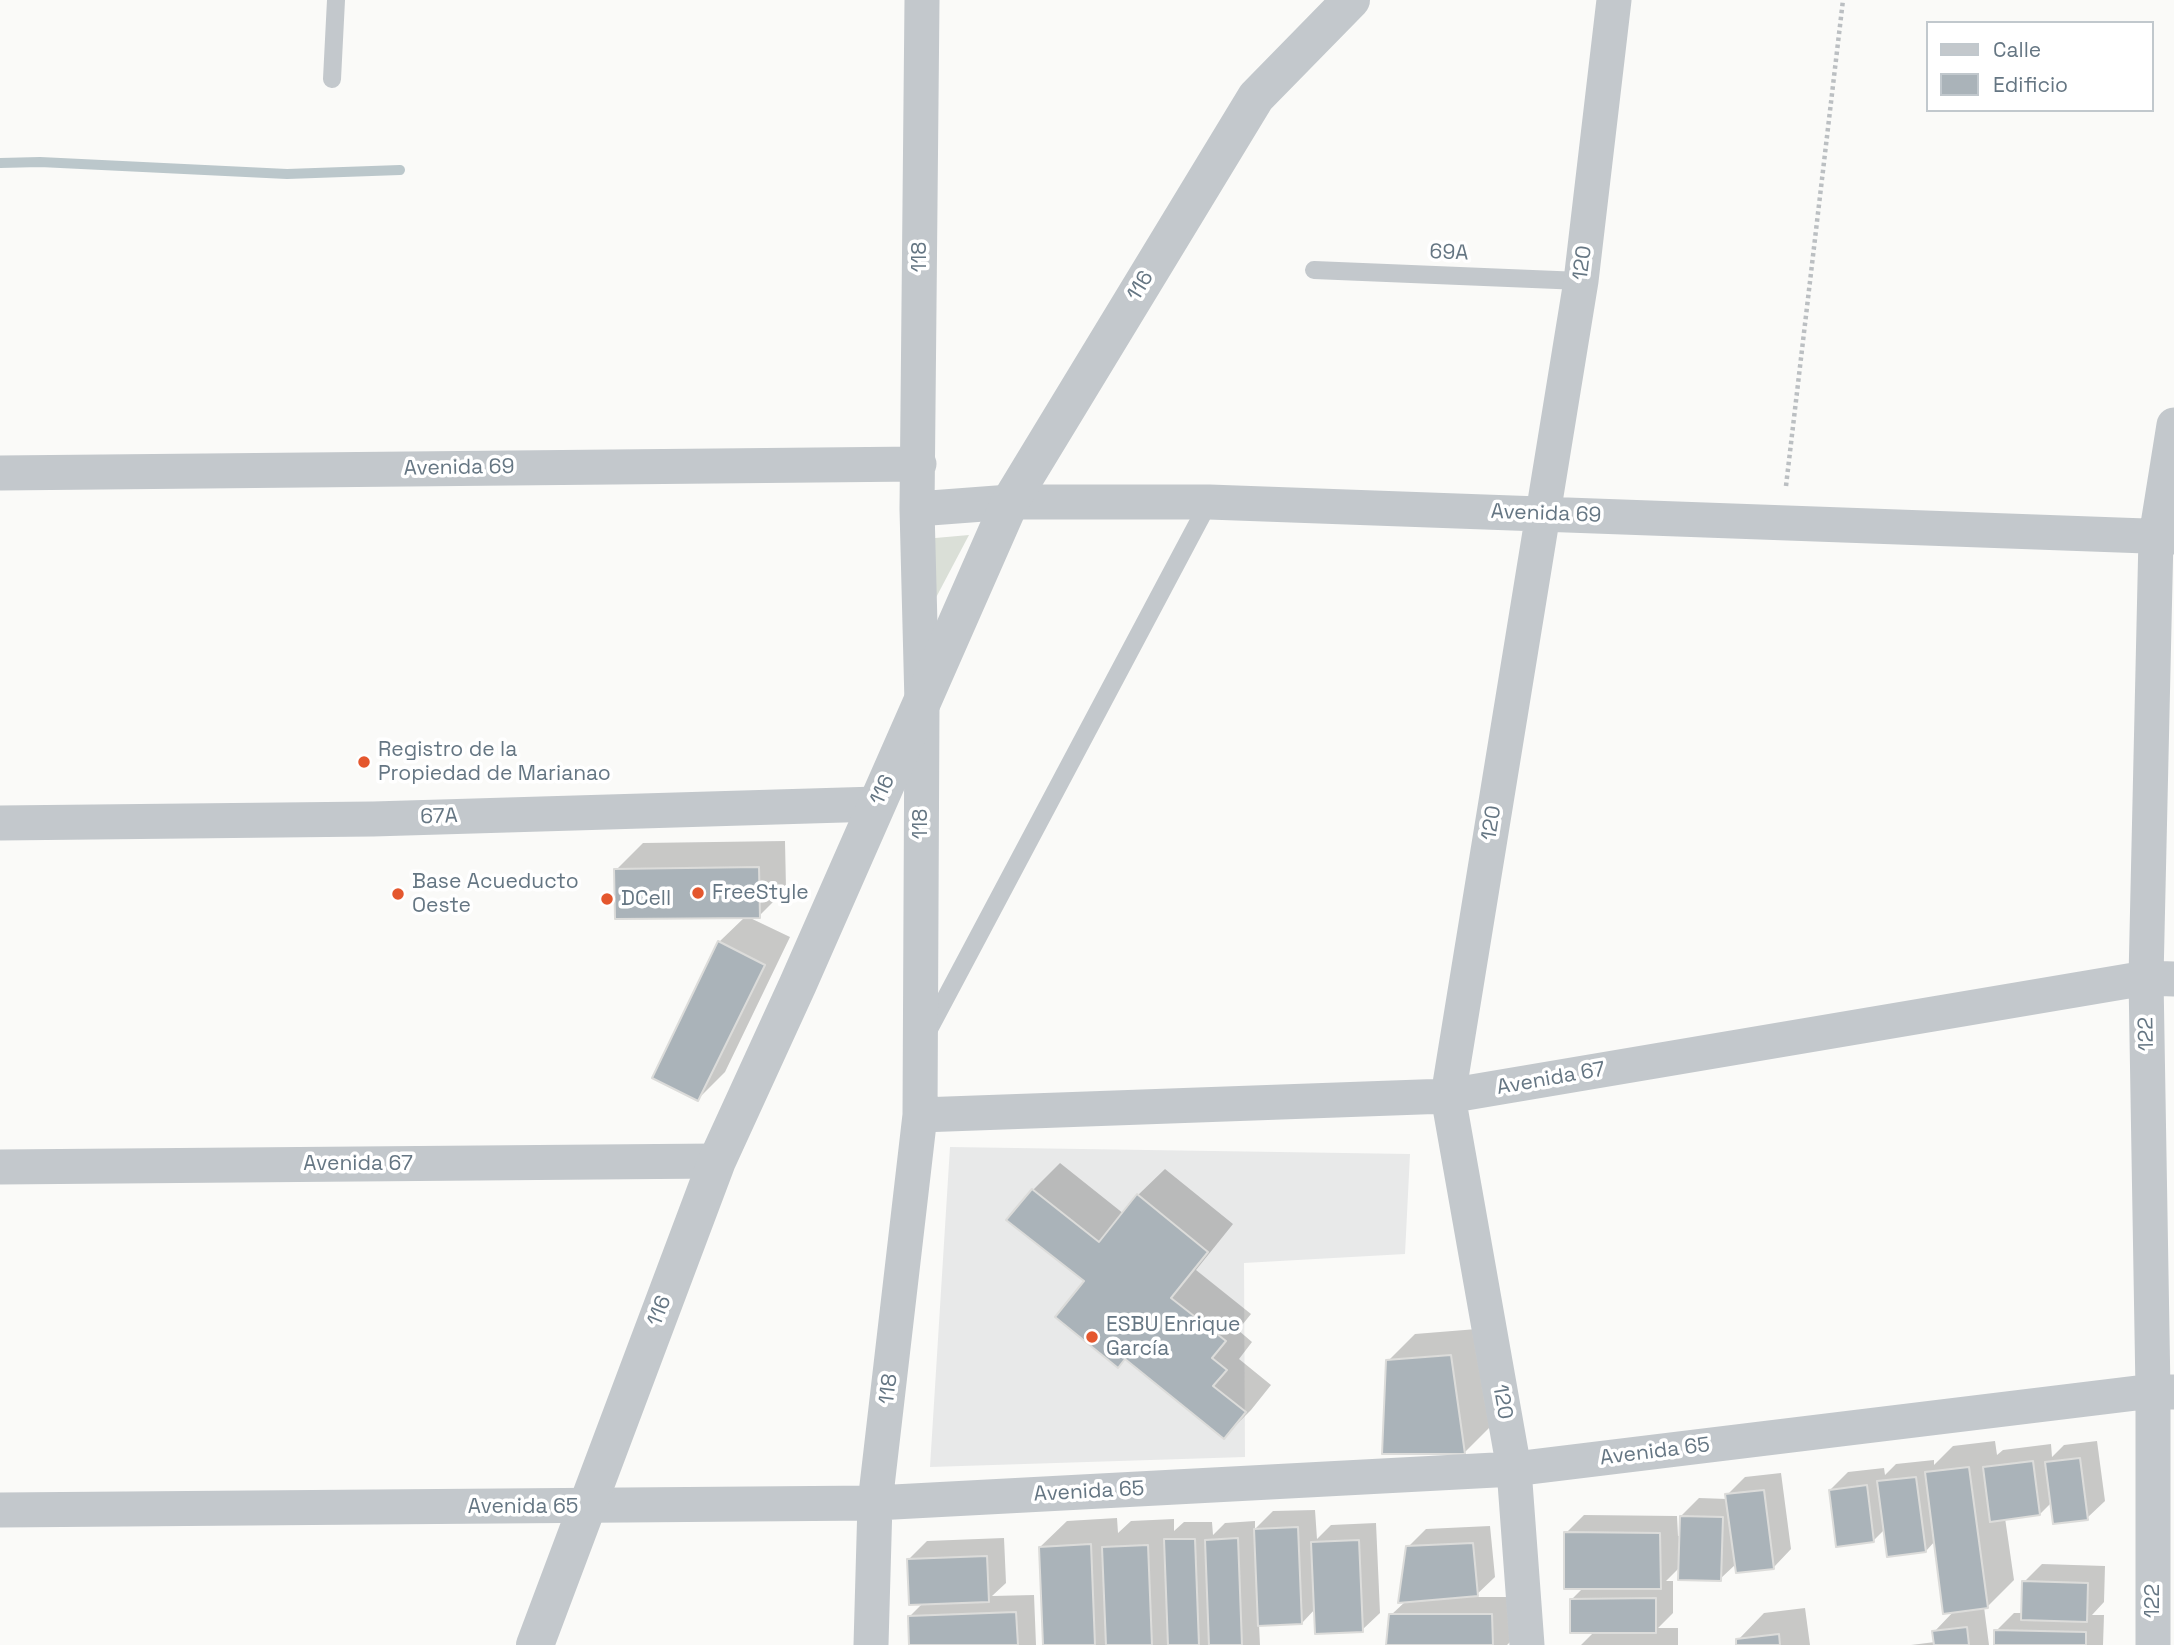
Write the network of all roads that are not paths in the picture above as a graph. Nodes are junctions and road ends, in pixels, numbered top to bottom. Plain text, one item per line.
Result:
1 (335, 0) edge
2 (922, 0) edge
3 (1351, 0) edge
4 (1614, 0) edge
5 (332, 79) dead end
6 (1314, 270) dead end
7 (1581, 281) junction
8 (2174, 425) edge
9 (919, 464) junction
10 (0, 473) edge
11 (1010, 502) junction
12 (1209, 502) junction
13 (918, 509) junction
14 (1542, 514) junction
15 (2165, 537) edge
16 (922, 703) junction
17 (877, 804) junction
18 (0, 823) edge
19 (2160, 979) edge
20 (920, 1045) junction
21 (1448, 1096) junction
22 (920, 1115) junction
23 (717, 1161) junction
24 (0, 1167) edge
25 (2163, 1392) edge
26 (1514, 1469) junction
27 (876, 1503) junction
28 (586, 1506) junction
29 (0, 1510) edge
30 (535, 1645) edge
31 (871, 1645) edge
32 (1527, 1645) edge
33 (2153, 1645) edge

1 - 5 lane
2 - 9 street, 118
3 - 11 street, 116
4 - 7 street, 120
6 - 7 lane, 69A
7 - 14 street, 120
8 - 15 street, 122
9 - 10 street, Avenida 69
9 - 13 street, 118
11 - 12 street, Avenida 69
11 - 13 street, Avenida 69
11 - 16 street, 116
12 - 14 street, Avenida 69
12 - 20 lane
13 - 16 street, 118
14 - 15 street, Avenida 69
14 - 21 street, 120
15 - 19 street, 122
16 - 17 street, 116
16 - 20 street, 118
17 - 18 street, 67A
17 - 23 street, 116
19 - 21 street, Avenida 67
19 - 25 street, 122
20 - 22 street, 118
21 - 22 street, Avenida 67
21 - 26 street, 120
22 - 27 street, 118
23 - 24 street, Avenida 67
23 - 28 street, 116
25 - 26 street, Avenida 65
25 - 33 street, 122
26 - 27 street, Avenida 65
26 - 32 street, 120
27 - 28 street, Avenida 65
27 - 31 street, 118
28 - 29 street, Avenida 65
28 - 30 street, 116

